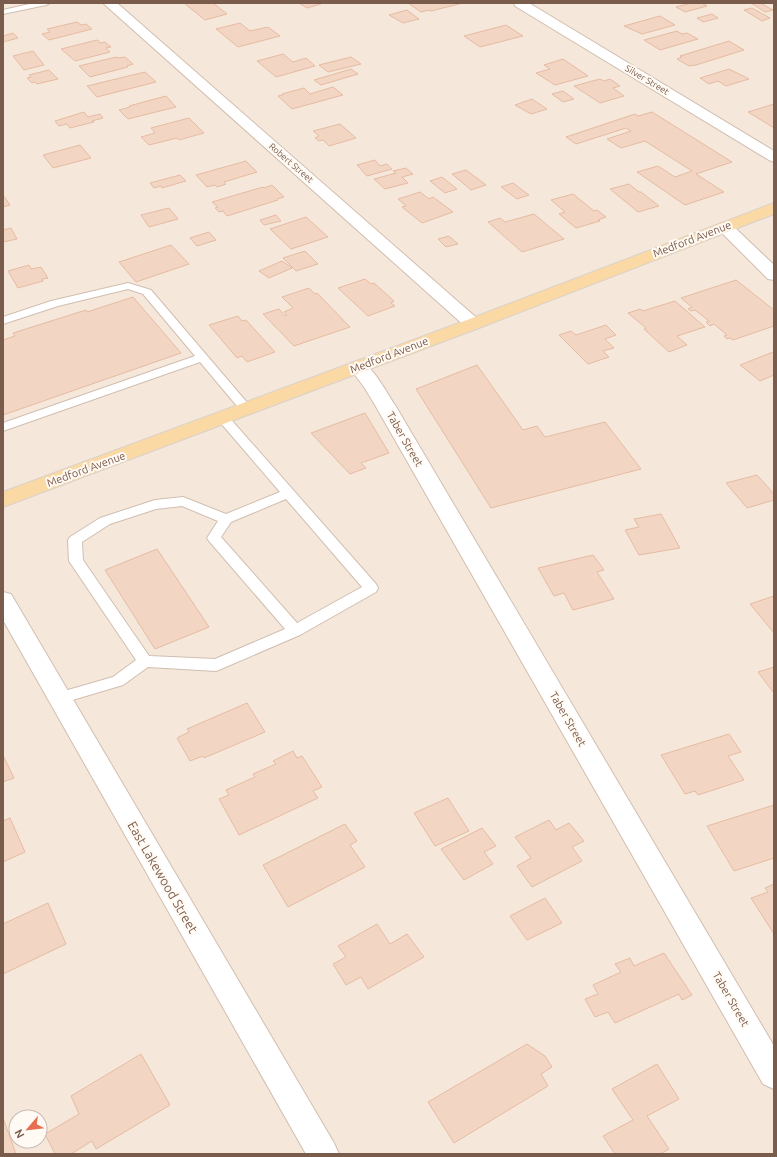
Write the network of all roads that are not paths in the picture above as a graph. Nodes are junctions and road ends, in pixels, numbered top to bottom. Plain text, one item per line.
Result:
1 (46, 3) edge
2 (109, 3) edge
3 (520, 3) edge
4 (3, 12) edge
5 (774, 157) edge
6 (774, 208) edge
7 (725, 227) junction
8 (774, 275) edge
9 (3, 321) edge
10 (473, 324) junction
11 (202, 357) junction
12 (358, 367) junction
13 (246, 409) junction
14 (223, 418) junction
15 (3, 427) edge
16 (288, 493) junction
17 (3, 500) edge
18 (226, 519) junction
19 (3, 600) edge
20 (295, 631) junction
21 (145, 660) junction
22 (59, 698) junction
23 (774, 1074) edge
24 (323, 1154) edge

1 - 4 lane
2 - 10 street, Robert Street
3 - 5 street, Silver Street
6 - 7 main road, Medford Avenue
7 - 8 street
7 - 10 main road, Medford Avenue
9 - 11 lane
10 - 12 main road, Medford Avenue
11 - 13 lane
11 - 15 lane
12 - 13 main road, Medford Avenue
12 - 23 street, Taber Street
13 - 14 main road, Medford Avenue
14 - 16 lane
14 - 17 main road, Medford Avenue
16 - 18 lane
16 - 20 lane
18 - 20 lane
18 - 21 lane
19 - 22 street, East Lakewood Street
20 - 21 lane
21 - 22 lane
22 - 24 street, East Lakewood Street

